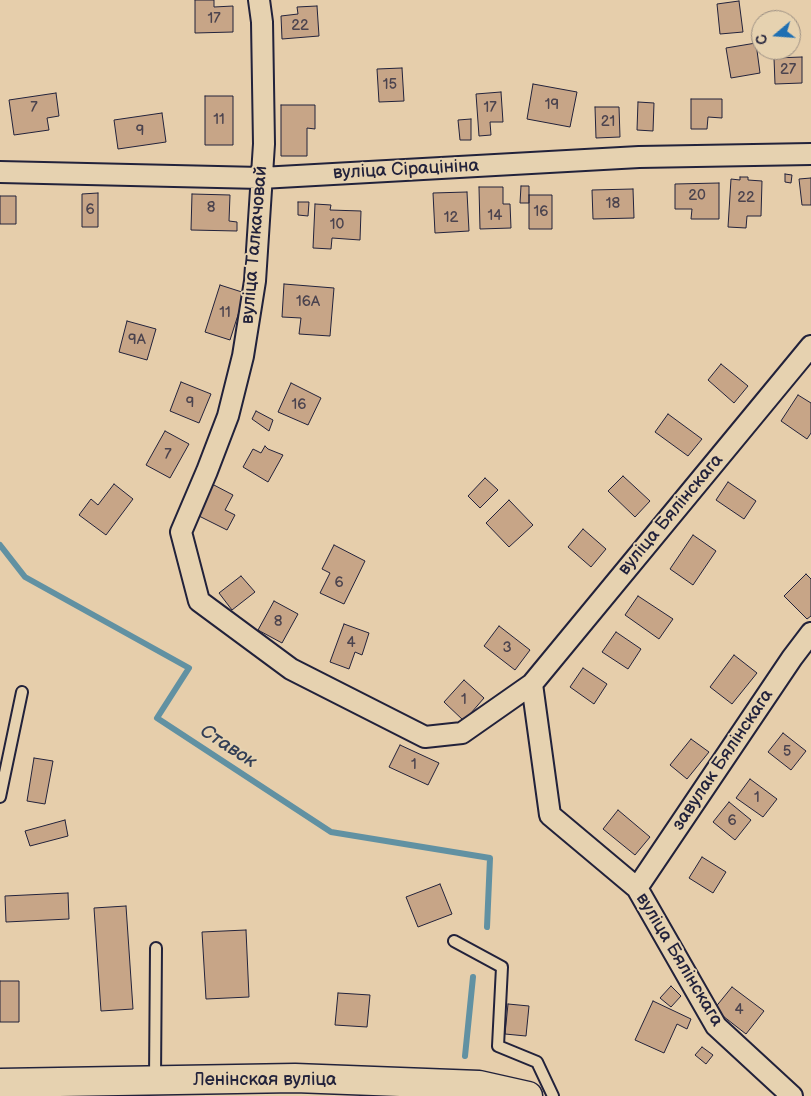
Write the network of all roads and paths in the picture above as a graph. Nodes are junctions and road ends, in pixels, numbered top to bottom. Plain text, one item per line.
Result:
1 (259, 0) edge
2 (811, 154) edge
3 (0, 172) edge
4 (261, 178) junction
5 (811, 346) edge
6 (811, 633) edge
7 (532, 684) junction
8 (22, 692) dead end
9 (425, 738) joint
10 (0, 797) edge
11 (637, 888) junction
12 (454, 941) dead end
13 (156, 948) dead end
14 (155, 1080) junction
15 (0, 1083) edge
16 (31, 1089) edge
17 (528, 1096) edge
18 (553, 1096) edge
19 (792, 1096) edge

1 - 4 street, вуліца Талкачовай
2 - 4 street, вуліца Сірацініна
3 - 4 street, вуліца Сірацініна
4 - 9 street, вуліца Талкачовай
5 - 7 street, вуліца Бялінскага
6 - 11 street, завулак Бялінскага
7 - 9 street, вуліца Бялінскага
7 - 11 street, вуліца Бялінскага
8 - 10 lane
11 - 19 street, вуліца Бялінскага
12 - 18 lane
13 - 14 lane
14 - 16 main road, Ленінская вуліца
14 - 17 main road, Ленінская вуліца
15 - 16 main road, Ленінская вуліца

